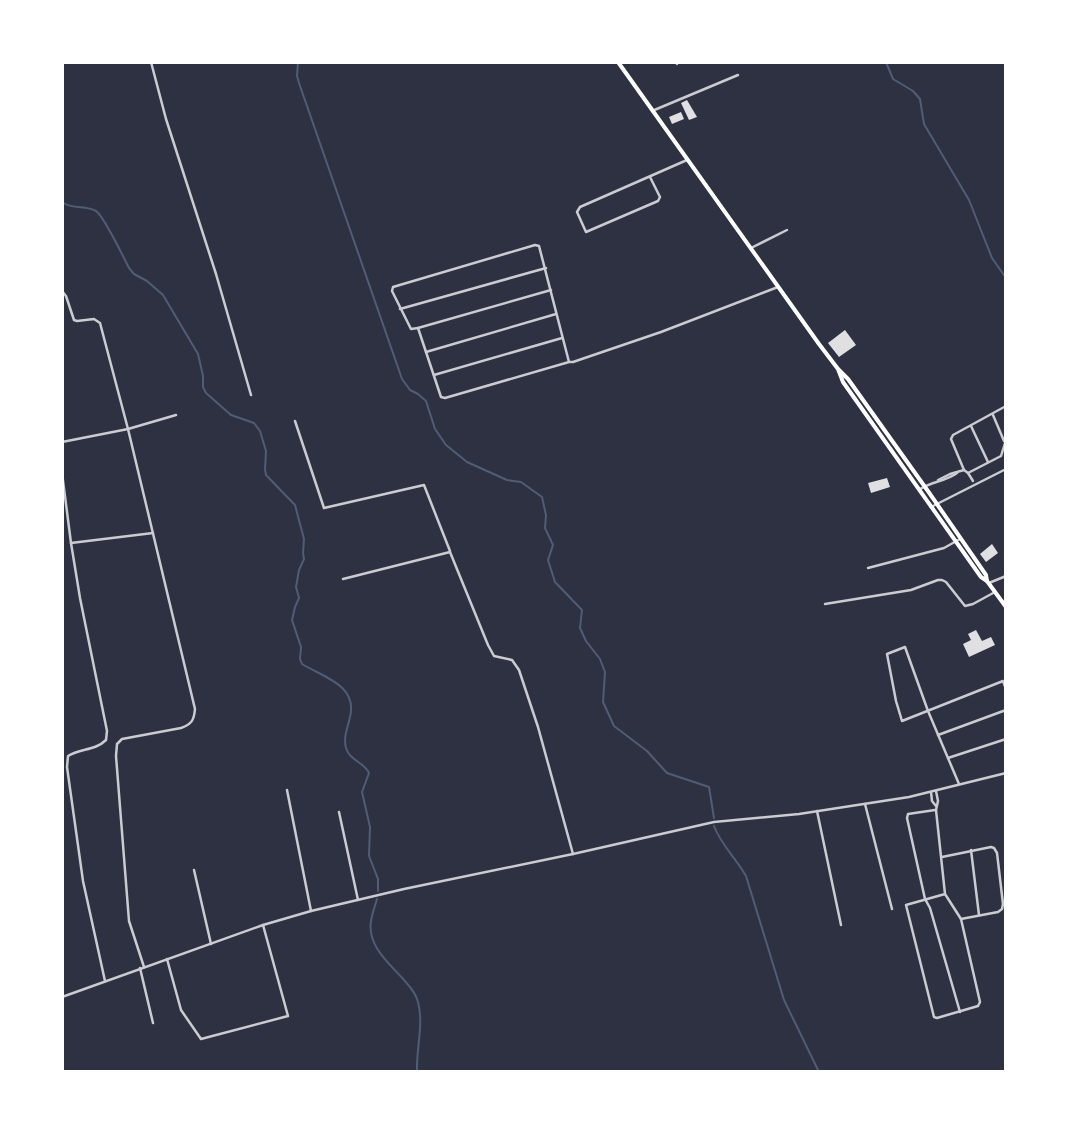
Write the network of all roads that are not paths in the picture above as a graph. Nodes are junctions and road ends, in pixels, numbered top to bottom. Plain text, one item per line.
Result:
1 (151, 62) edge
2 (618, 62) edge
3 (738, 75) dead end
4 (652, 111) junction
5 (686, 160) junction
6 (650, 177) junction
7 (787, 230) dead end
8 (751, 248) junction
9 (546, 268) junction
10 (778, 286) junction
11 (551, 290) junction
12 (62, 291) edge
13 (400, 309) junction
14 (556, 314) junction
15 (418, 328) junction
16 (562, 338) junction
17 (426, 352) junction
18 (569, 362) junction
19 (838, 369) junction
20 (434, 375) junction
21 (251, 395) dead end
22 (1006, 406) edge
23 (993, 414) junction
24 (176, 415) dead end
25 (295, 421) dead end
26 (971, 426) junction
27 (128, 429) junction
28 (1005, 441) edge
29 (62, 442) edge
30 (988, 462) junction
31 (1006, 469) edge
32 (964, 470) junction
33 (968, 472) junction
34 (62, 474) edge
35 (973, 480) dead end
36 (924, 486) junction
37 (919, 490) junction
38 (937, 504) junction
39 (931, 507) junction
40 (153, 533) junction
41 (960, 539) junction
42 (956, 542) junction
43 (71, 543) junction
44 (450, 552) junction
45 (868, 568) dead end
46 (1006, 576) edge
47 (343, 579) dead end
48 (988, 582) junction
49 (995, 592) junction
50 (825, 604) dead end
51 (1006, 607) edge
52 (1006, 689) edge
53 (1006, 710) edge
54 (928, 711) junction
55 (938, 735) junction
56 (1006, 739) edge
57 (948, 758) junction
58 (1006, 773) edge
59 (959, 784) junction
60 (287, 790) dead end
61 (936, 791) junction
62 (930, 792) junction
63 (865, 804) junction
64 (936, 808) junction
65 (816, 811) junction
66 (339, 812) dead end
67 (971, 850) junction
68 (573, 854) junction
69 (942, 857) junction
70 (194, 870) dead end
71 (945, 894) junction
72 (925, 899) junction
73 (358, 900) junction
74 (892, 909) dead end
75 (311, 911) junction
76 (980, 915) junction
77 (962, 919) junction
78 (263, 925) junction
79 (842, 925) dead end
80 (211, 944) junction
81 (167, 959) junction
82 (144, 966) junction
83 (140, 968) junction
84 (105, 981) junction
85 (62, 997) edge
86 (960, 1012) junction
87 (153, 1023) dead end

1 - 21 street
2 - 4 main road
3 - 4 street
4 - 5 main road
5 - 6 street
5 - 8 main road
6 - 6 street
7 - 8 street
8 - 10 main road
9 - 11 street
9 - 13 street
9 - 13 street
10 - 18 street
10 - 19 main road
11 - 14 street
11 - 15 street
12 - 27 street
13 - 15 street
14 - 16 street
14 - 17 street
15 - 17 street
16 - 18 street
16 - 20 street
17 - 20 street
18 - 20 street
19 - 36 main road
19 - 37 main road
22 - 23 street
23 - 26 street
23 - 28 street
24 - 27 street
25 - 44 street
26 - 30 street
26 - 32 street
27 - 29 street
27 - 40 street
28 - 30 street
30 - 33 street
31 - 38 street
32 - 33 street
32 - 36 street
33 - 35 street
34 - 43 street
36 - 37 street
36 - 38 main road
37 - 39 main road
38 - 39 street
38 - 41 main road
39 - 42 main road
40 - 43 street
40 - 82 street
41 - 42 street
41 - 48 main road
42 - 45 street
42 - 48 main road
43 - 84 street
44 - 47 street
44 - 68 street
46 - 48 street
48 - 49 main road
49 - 50 street
49 - 51 main road
52 - 54 street
53 - 55 street
54 - 54 street
54 - 55 street
55 - 57 street
56 - 57 street
57 - 59 street
58 - 59 street
59 - 61 street
60 - 75 street
61 - 62 street
61 - 64 street
62 - 63 street
62 - 64 street
63 - 65 street
63 - 74 street
64 - 69 street
64 - 72 street
65 - 68 street
65 - 79 street
66 - 73 street
67 - 69 street
67 - 76 street
67 - 76 street
68 - 73 street
69 - 71 street
70 - 80 street
71 - 72 street
71 - 77 street
72 - 86 street
72 - 86 street
73 - 75 street
75 - 78 street
76 - 77 street
77 - 86 street
78 - 80 street
78 - 81 street
80 - 81 street
81 - 82 street
82 - 83 street
83 - 84 street
83 - 87 street
84 - 85 street

